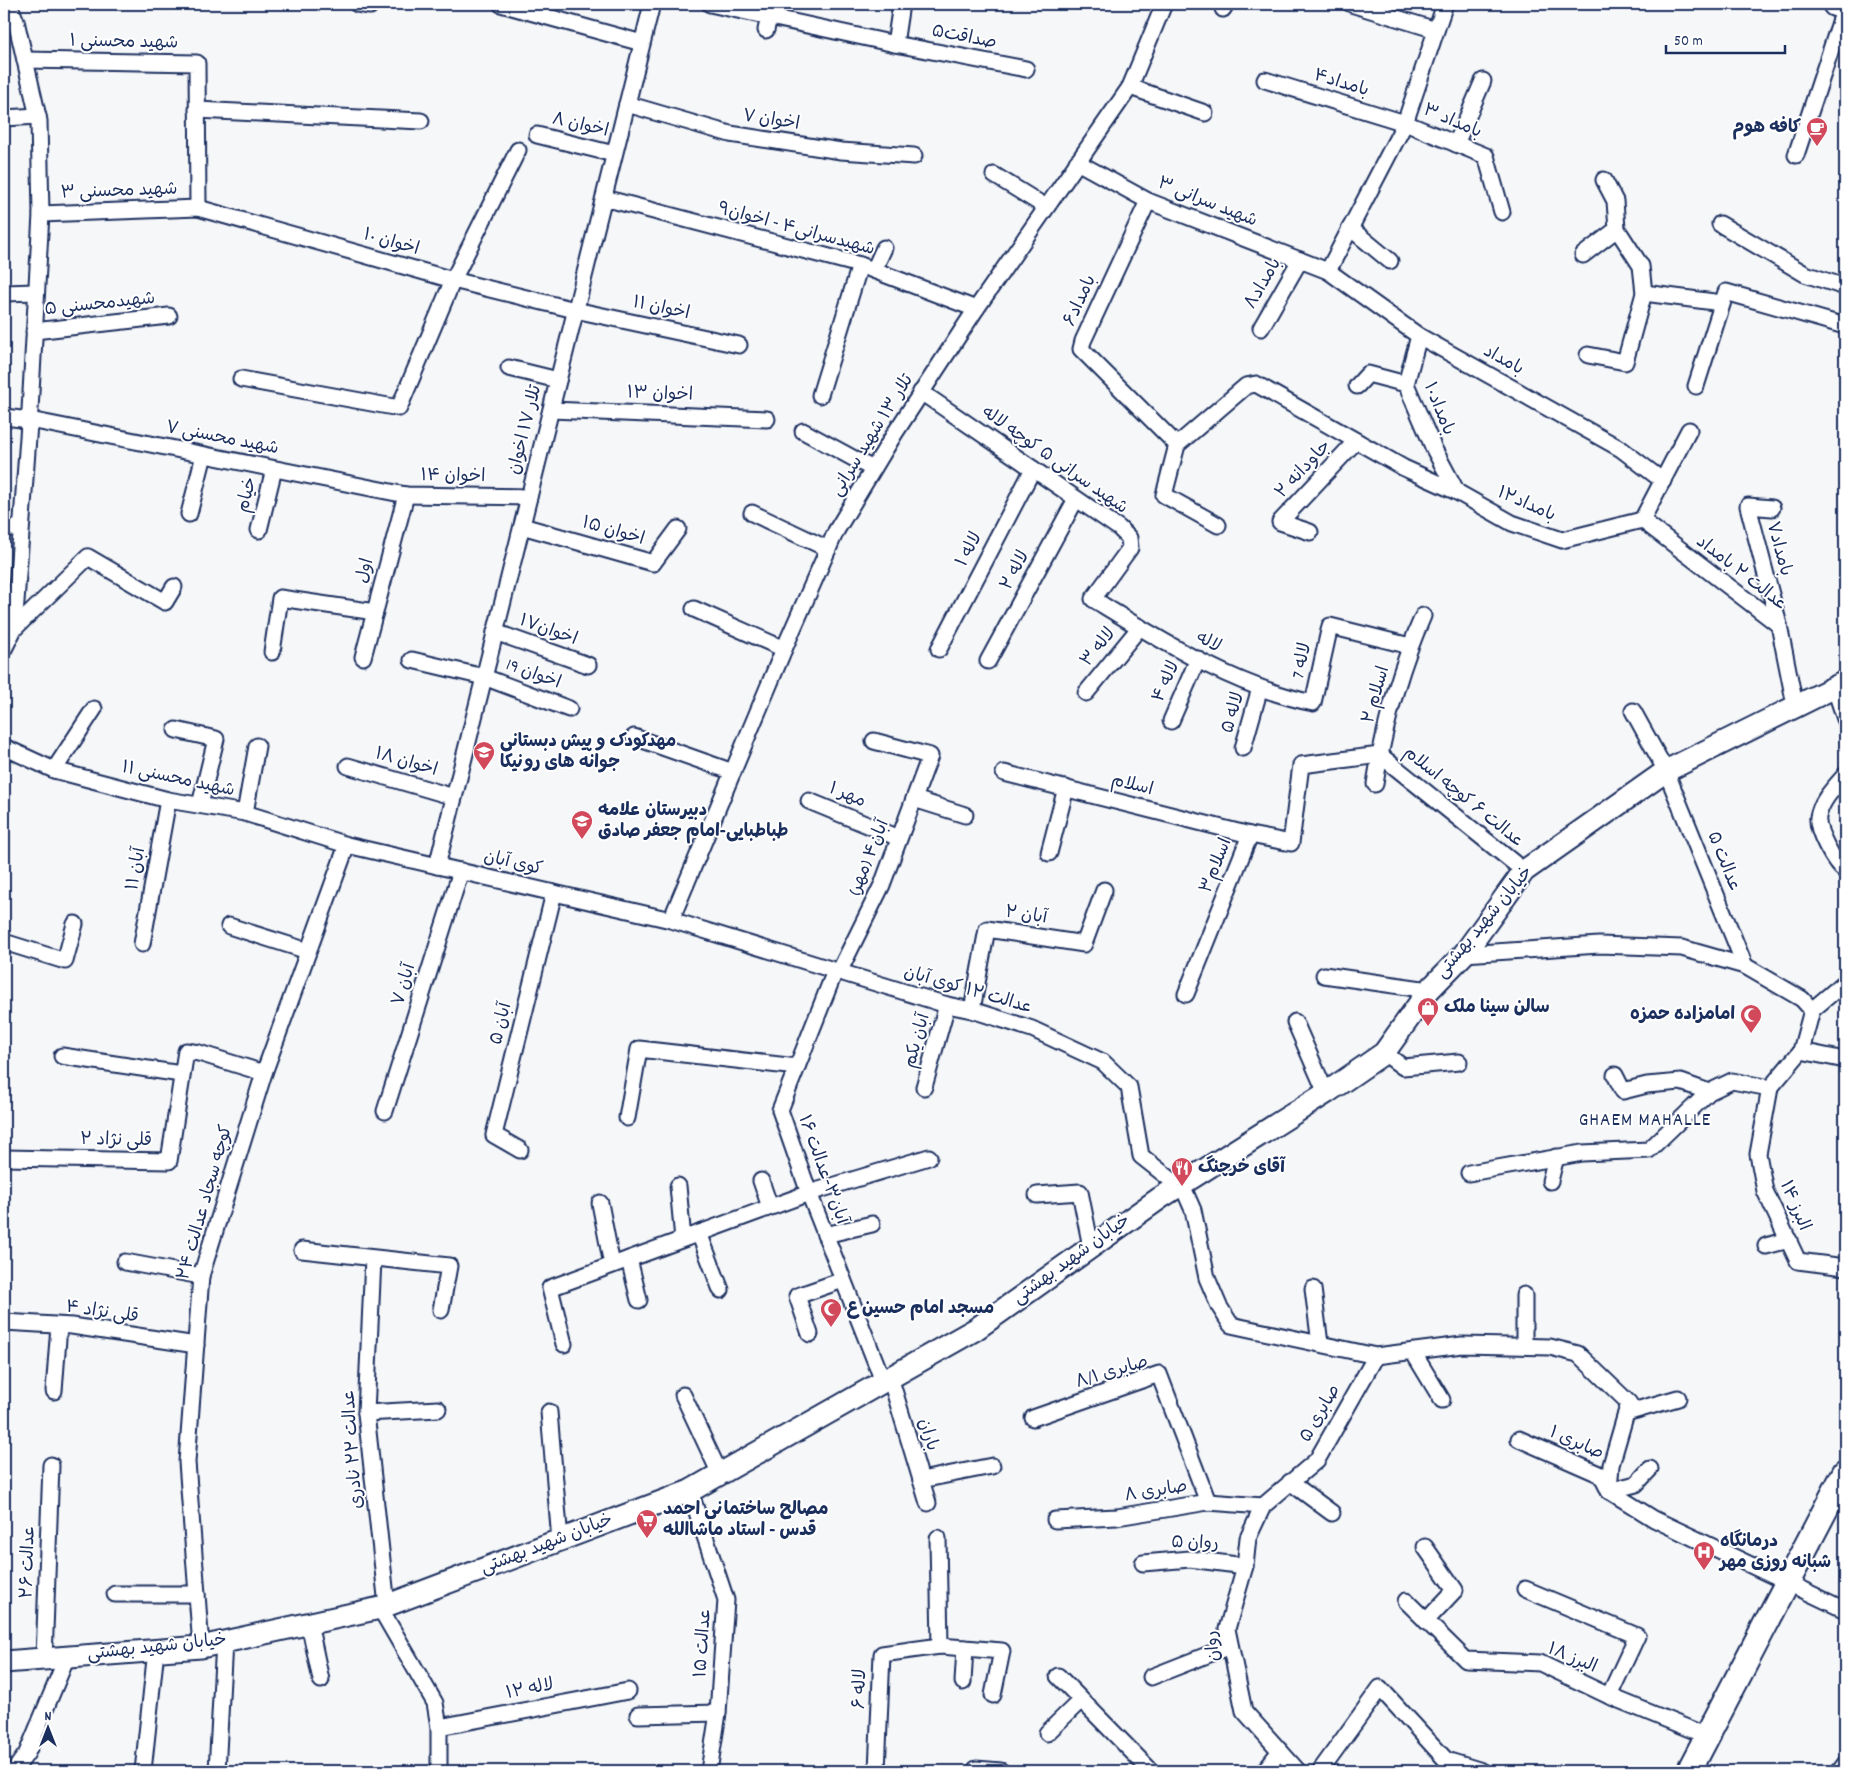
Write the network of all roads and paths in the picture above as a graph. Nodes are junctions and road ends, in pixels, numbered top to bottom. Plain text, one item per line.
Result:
1 (9, 4) edge
2 (501, 4) edge
3 (652, 4) edge
4 (710, 4) edge
5 (901, 4) edge
6 (1164, 4) edge
7 (1351, 4) edge
8 (1445, 4) edge
9 (1834, 4) edge
10 (1845, 7) edge
11 (769, 17) edge
12 (1436, 30) junction
13 (642, 43) junction
14 (895, 44) junction
15 (25, 60) junction
16 (1026, 69) dead end
17 (1265, 80) dead end
18 (1483, 81) dead end
19 (1130, 87) junction
20 (627, 104) junction
21 (197, 110) junction
22 (1205, 113) dead end
23 (38, 116) junction
24 (4, 118) edge
25 (421, 121) dead end
26 (1405, 123) junction
27 (537, 135) dead end
28 (1456, 144) junction
29 (518, 150) dead end
30 (614, 154) junction
31 (1796, 155) dead end
32 (914, 156) dead end
33 (1077, 162) junction
34 (994, 175) dead end
35 (1604, 180) dead end
36 (604, 198) junction
37 (1148, 200) junction
38 (1046, 207) junction
39 (198, 208) junction
40 (1502, 212) dead end
41 (41, 214) junction
42 (1720, 224) dead end
43 (1350, 228) junction
44 (1618, 230) junction
45 (884, 248) dead end
46 (1583, 255) dead end
47 (1300, 260) junction
48 (1390, 261) dead end
49 (867, 267) junction
50 (1328, 271) junction
51 (453, 280) junction
52 (1845, 287) edge
53 (4, 292) edge
54 (36, 292) junction
55 (1644, 293) junction
56 (1722, 303) junction
57 (976, 309) junction
58 (576, 310) junction
59 (169, 316) dead end
60 (1845, 326) edge
61 (1261, 328) dead end
62 (34, 331) junction
63 (1419, 336) junction
64 (739, 345) dead end
65 (1588, 355) dead end
66 (509, 368) dead end
67 (241, 379) dead end
68 (558, 380) junction
69 (1406, 384) junction
70 (1357, 386) dead end
71 (1696, 386) dead end
72 (921, 392) junction
73 (820, 395) dead end
74 (551, 410) junction
75 (4, 417) edge
76 (767, 419) dead end
77 (30, 420) junction
78 (1688, 430) dead end
79 (803, 431) dead end
80 (1356, 441) junction
81 (1177, 445) junction
82 (204, 455) junction
83 (274, 469) junction
84 (873, 470) junction
85 (1033, 470) junction
86 (1663, 481) junction
87 (1457, 492) junction
88 (406, 495) junction
89 (529, 496) junction
90 (1076, 499) junction
91 (1772, 508) dead end
92 (752, 512) dead end
93 (189, 514) dead end
94 (1642, 520) junction
95 (1218, 525) dead end
96 (522, 526) junction
97 (4, 528) edge
98 (20, 528) junction
99 (678, 529) dead end
100 (259, 530) dead end
101 (1310, 532) dead end
102 (828, 548) junction
103 (174, 587) dead end
104 (1094, 599) joint
105 (694, 609) dead end
106 (375, 612) junction
107 (1423, 616) dead end
108 (1779, 626) junction
109 (1140, 627) junction
110 (14, 629) junction
111 (495, 632) junction
112 (1410, 646) junction
113 (4, 649) edge
114 (784, 649) junction
115 (940, 649) dead end
116 (272, 652) dead end
117 (363, 657) dead end
118 (1198, 659) junction
119 (412, 660) dead end
120 (988, 662) dead end
121 (588, 665) dead end
122 (484, 677) junction
123 (1840, 684) edge
124 (1260, 688) junction
125 (1086, 693) dead end
126 (1314, 704) joint
127 (1795, 705) junction
128 (94, 709) dead end
129 (569, 709) dead end
130 (1633, 711) dead end
131 (1845, 719) edge
132 (1170, 721) dead end
133 (176, 730) dead end
134 (634, 737) dead end
135 (874, 740) dead end
136 (257, 746) dead end
137 (4, 747) edge
138 (1243, 748) dead end
139 (1380, 755) junction
140 (348, 766) dead end
141 (54, 770) junction
142 (1666, 771) junction
143 (733, 772) junction
144 (1004, 773) dead end
145 (1845, 775) edge
146 (1375, 784) dead end
147 (1066, 788) junction
148 (454, 797) junction
149 (914, 799) junction
150 (168, 800) junction
151 (809, 801) dead end
152 (200, 805) junction
153 (245, 813) junction
154 (964, 815) dead end
155 (1250, 835) junction
156 (899, 838) junction
157 (347, 845) junction
158 (1049, 853) dead end
159 (437, 866) junction
160 (461, 871) junction
161 (1524, 871) junction
162 (1845, 871) edge
163 (1104, 890) dead end
164 (554, 893) junction
165 (671, 920) junction
166 (75, 924) dead end
167 (229, 926) dead end
168 (4, 942) edge
169 (142, 944) dead end
170 (308, 951) junction
171 (1464, 954) junction
172 (1745, 966) junction
173 (837, 971) junction
174 (1324, 975) dead end
175 (1845, 982) edge
176 (1429, 990) junction
177 (1186, 994) dead end
178 (947, 1005) junction
179 (972, 1010) junction
180 (1812, 1010) junction
181 (1296, 1022) dead end
182 (1384, 1052) junction
183 (1801, 1052) junction
184 (62, 1056) dead end
185 (1845, 1060) edge
186 (1459, 1062) dead end
187 (797, 1067) junction
188 (264, 1073) junction
189 (181, 1074) junction
190 (1615, 1075) dead end
191 (924, 1087) dead end
192 (1770, 1088) junction
193 (1709, 1092) junction
194 (1326, 1093) junction
195 (385, 1111) dead end
196 (627, 1118) dead end
197 (520, 1150) dead end
198 (929, 1157) dead end
199 (1556, 1157) junction
200 (4, 1158) edge
201 (1469, 1173) dead end
202 (762, 1181) dead end
203 (1550, 1182) dead end
204 (678, 1186) dead end
205 (1180, 1186) junction
206 (809, 1193) junction
207 (1037, 1195) dead end
208 (600, 1203) dead end
209 (770, 1208) junction
210 (872, 1224) dead end
211 (699, 1234) junction
212 (825, 1235) junction
213 (683, 1239) junction
214 (1789, 1240) junction
215 (1766, 1246) dead end
216 (1091, 1247) junction
217 (302, 1250) dead end
218 (373, 1259) junction
219 (629, 1259) junction
220 (125, 1262) dead end
221 (612, 1265) junction
222 (1845, 1267) edge
223 (201, 1276) junction
224 (843, 1280) junction
225 (1313, 1289) dead end
226 (721, 1290) dead end
227 (1524, 1295) dead end
228 (639, 1300) dead end
229 (440, 1310) dead end
230 (4, 1322) edge
231 (59, 1326) junction
232 (810, 1334) dead end
233 (564, 1344) dead end
234 (1320, 1344) junction
235 (196, 1345) junction
236 (1524, 1346) junction
237 (1413, 1352) junction
238 (1376, 1356) junction
239 (887, 1379) junction
240 (54, 1390) dead end
241 (683, 1395) dead end
242 (1678, 1398) dead end
243 (1442, 1400) dead end
244 (438, 1410) dead end
245 (549, 1412) dead end
246 (366, 1413) junction
247 (1626, 1413) junction
248 (1033, 1418) dead end
249 (1519, 1439) dead end
250 (52, 1465) dead end
251 (992, 1466) dead end
252 (1650, 1469) dead end
253 (1845, 1472) edge
254 (720, 1474) junction
255 (922, 1480) junction
256 (1290, 1482) junction
257 (690, 1491) junction
258 (1609, 1491) junction
259 (1208, 1502) junction
260 (928, 1503) dead end
261 (1263, 1506) junction
262 (1332, 1513) dead end
263 (1055, 1520) dead end
264 (938, 1538) dead end
265 (560, 1540) junction
266 (1425, 1547) dead end
267 (1143, 1563) dead end
268 (1245, 1566) junction
269 (1788, 1581) junction
270 (1525, 1588) dead end
271 (115, 1594) dead end
272 (196, 1594) junction
273 (1406, 1601) dead end
274 (384, 1607) junction
275 (1845, 1610) edge
276 (1426, 1621) junction
277 (309, 1624) junction
278 (224, 1642) junction
279 (940, 1646) junction
280 (1230, 1646) junction
281 (201, 1647) junction
282 (965, 1648) junction
283 (156, 1650) junction
284 (67, 1657) junction
285 (44, 1659) junction
286 (4, 1662) edge
287 (1058, 1676) dead end
288 (1151, 1676) dead end
289 (321, 1680) dead end
290 (963, 1682) dead end
291 (628, 1691) dead end
292 (993, 1696) dead end
293 (1609, 1696) junction
294 (1081, 1700) junction
295 (718, 1712) junction
296 (638, 1715) dead end
297 (440, 1727) junction
298 (1047, 1733) dead end
299 (1707, 1736) junction
300 (1280, 1751) junction
301 (1845, 1764) edge
302 (14, 1771) edge
303 (143, 1771) edge
304 (217, 1771) edge
305 (439, 1771) edge
306 (709, 1771) edge
307 (877, 1771) edge
308 (976, 1771) edge
309 (1001, 1771) edge
310 (1151, 1771) edge
311 (1264, 1771) edge
312 (1298, 1771) edge
313 (1320, 1771) edge
314 (1482, 1771) edge
315 (1689, 1771) edge
316 (1839, 1771) edge

1 - 15 street
2 - 13 street
3 - 13 street, تلار ۱۷ اخوان
4 - 11 street, صداقت۵
5 - 14 street
6 - 19 street, تلار ۱۳ شهید سرانی
7 - 12 street
8 - 12 street
9 - 10 main road
10 - 31 street
11 - 14 street, صداقت۵
12 - 26 street
13 - 20 street, تلار ۱۷ اخوان
14 - 16 street, صداقت۵
15 - 21 street, شهید محسنی ۱
15 - 23 street
17 - 26 street, بامداد۴
18 - 28 street
19 - 22 street
19 - 33 street, تلار ۱۳ شهید سرانی
20 - 30 street, تلار ۱۷ اخوان
20 - 32 street, اخوان ۷
21 - 25 street
21 - 39 street, شهید محسنی ۱
23 - 24 street
23 - 41 street
26 - 28 street, بامداد ۳
26 - 43 street
27 - 30 street, اخوان ۸
28 - 40 street, بامداد ۳
29 - 51 street
30 - 36 street, تلار ۱۷ اخوان
33 - 37 street, شهید سرانی ۳
33 - 38 street, تلار ۱۳ شهید سرانی
34 - 38 street
35 - 44 street
36 - 49 street, شهیدسرانی۴ - اخوان۹
36 - 58 street, تلار ۱۷ اخوان
37 - 47 street, شهید سرانی ۳
37 - 81 street, بامداد۶
38 - 57 street, تلار ۱۳ شهید سرانی
39 - 41 street, شهید محسنی ۳
39 - 51 street, اخوان ۱۰
41 - 54 street
42 - 52 street
43 - 48 street
43 - 50 street
44 - 46 street
44 - 55 street
45 - 49 street
47 - 50 street, شهید سرانی ۳
47 - 61 street, بامداد۸
49 - 57 street, شهیدسرانی۴ - اخوان۹
49 - 73 street
50 - 63 street, بامداد
51 - 58 street, اخوان ۱۰
51 - 67 street
53 - 54 street
54 - 62 street
55 - 56 street
55 - 65 street
56 - 60 street
56 - 71 street
57 - 72 street, تلار ۱۳ شهید سرانی
58 - 64 street, اخوان ۱۱
58 - 68 street, تلار ۱۷ اخوان
59 - 62 street, شهیدمحسنی ۵
62 - 77 street
63 - 69 street, بامداد۱۰
63 - 86 street, بامداد
66 - 68 street
68 - 74 street, تلار ۱۷ اخوان
69 - 70 street
69 - 87 street, بامداد۱۰
72 - 84 street, تلار ۱۳ شهید سرانی
72 - 85 street, شهید سرانی ۵ کوچه لاله
74 - 76 street, اخوان ۱۳
74 - 89 street, تلار ۱۷ اخوان
75 - 77 street, شهید محسنی ۷
77 - 82 street, شهید محسنی ۷
77 - 98 street
78 - 86 street
79 - 84 street
80 - 81 street, بامداد۱۲
80 - 87 street, بامداد۱۲
80 - 101 street, جاودانه ۲
81 - 95 street
82 - 83 street, شهید محسنی ۷
82 - 93 street
83 - 88 street, شهید محسنی ۷
83 - 100 street, خیام
84 - 102 street, تلار ۱۳ شهید سرانی
85 - 90 street, شهید سرانی ۵ کوچه لاله
85 - 115 street, لاله ۱
86 - 94 street
87 - 94 street, بامداد۱۲
88 - 89 street, اخوان ۱۴
88 - 106 street, اول
89 - 96 street, تلار ۱۷ اخوان
90 - 104 street, شهید سرانی ۵ کوچه لاله
90 - 120 street, لاله ۲
91 - 108 street, بامداد۷
92 - 102 street
94 - 108 street, عدالت ۲ بامداد
96 - 99 street, اخوان ۱۵
96 - 111 street, تلار ۱۷ اخوان
97 - 98 street
98 - 110 street
102 - 114 street, تلار ۱۳ شهید سرانی
103 - 110 street
104 - 109 street, لاله
105 - 114 street
106 - 116 street
106 - 117 street, اول
107 - 112 street, اسلام ۲
108 - 127 street, عدالت ۲ بامداد
109 - 118 street, لاله
109 - 125 street, لاله ۳
110 - 113 street
111 - 121 street, اخوان۱۷
111 - 122 street, تلار ۱۷ اخوان
112 - 126 street, لاله 7
112 - 139 street, اسلام ۲
114 - 143 street, تلار ۱۳ شهید سرانی
118 - 124 street, لاله
118 - 132 street, لاله ۴
119 - 122 street, اخوان 19
122 - 129 street, اخوان 19
122 - 148 street, تلار ۱۷ اخوان
123 - 127 main road, خیابان شهید بهشتی
123 - 131 street
124 - 126 street, لاله
124 - 138 street, لاله ۵
127 - 142 main road, خیابان شهید بهشتی
128 - 141 street
130 - 142 street, عدالت ۵
133 - 152 street
134 - 143 street
135 - 149 street, آبان۴ (مهر)
136 - 153 street
137 - 141 street, شهید محسنی ۱۱
139 - 146 street, اسلام ۲
139 - 155 street, اسلام۳
139 - 161 street, عدالت ۶ کوچه اسلام
140 - 148 street, اخوان ۱۸
141 - 150 street, شهید محسنی ۱۱
142 - 161 main road, خیابان شهید بهشتی
142 - 172 street, عدالت ۵
143 - 165 street, تلار ۱۳ شهید سرانی
144 - 147 street, اسلام
145 - 162 street
147 - 155 street, اسلام
147 - 158 street
148 - 159 street, تلار ۱۷ اخوان
149 - 154 street
149 - 156 street, آبان۴ (مهر)
150 - 152 street, شهید محسنی ۱۱
150 - 169 street, آبان ۱۱
151 - 156 street, مهر ۱
152 - 153 street, شهید محسنی ۱۱
153 - 157 street, شهید محسنی ۱۱
155 - 177 street, اسلام۳
156 - 173 street, آبان۴ (مهر)
157 - 159 street, کوی آبان
157 - 170 street, کوچه سجاد عدالت ۲۴
159 - 160 street, کوی آبان
160 - 164 street, کوی آبان
160 - 195 street, آبان ۷
161 - 171 main road, خیابان شهید بهشتی
163 - 179 street, آبان ۲
164 - 165 street, کوی آبان
164 - 197 street, آبان ۵
165 - 173 street, عدالت ۱۲ کوی آبان
166 - 168 street
167 - 170 street
170 - 188 street, کوچه سجاد عدالت ۲۴
171 - 172 street
171 - 176 main road, خیابان شهید بهشتی
172 - 180 street
173 - 178 street, عدالت ۱۲ کوی آبان
173 - 187 street, آبان۳-عدالت ۱۶
174 - 176 street
175 - 180 street
176 - 182 main road, خیابان شهید بهشتی
178 - 179 street, عدالت ۱۲ کوی آبان
178 - 191 street, آبان یکم
179 - 205 street, عدالت ۱۲ کوی آبان
180 - 183 street
181 - 194 street
182 - 186 street
182 - 194 main road, خیابان شهید بهشتی
183 - 185 street
183 - 192 street
184 - 189 street
187 - 196 street
187 - 206 street, آبان۳-عدالت ۱۶
188 - 189 street, قلی نژاد ۲
188 - 223 street, کوچه سجاد عدالت ۲۴
189 - 200 street, قلی نژاد ۲
190 - 193 street
192 - 193 street
192 - 214 street, البرز ۱۴
193 - 199 street
194 - 205 main road, خیابان شهید بهشتی
198 - 206 street
199 - 201 street
199 - 203 street
202 - 209 street
204 - 213 street
205 - 216 main road, خیابان شهید بهشتی
205 - 234 street
206 - 209 street
206 - 212 street, آبان۳-عدالت ۱۶
207 - 216 street
208 - 221 street
209 - 211 street
210 - 212 street
211 - 213 street
211 - 226 street
212 - 224 street, آبان۳-عدالت ۱۶
213 - 219 street
214 - 215 street
214 - 222 street, البرز ۱۴
216 - 239 main road, خیابان شهید بهشتی
217 - 218 street
218 - 229 street
218 - 246 street, عدالت ۲۲ نادری
219 - 221 street
219 - 228 street
220 - 223 street
221 - 233 street
223 - 235 street, کوچه سجاد عدالت ۲۴
224 - 232 street
224 - 239 street, آبان۳-عدالت ۱۶
225 - 234 street
227 - 236 street
230 - 231 street, قلی نژاد ۴
231 - 235 street, قلی نژاد ۴
231 - 240 street
234 - 238 street
235 - 272 street, کوچه سجاد عدالت ۲۴
236 - 237 street
236 - 247 street
237 - 238 street
237 - 243 street
238 - 256 street, صابری ۵
239 - 254 main road, خیابان شهید بهشتی
239 - 255 street, باران
241 - 254 street
242 - 247 street
244 - 246 street
245 - 265 street
246 - 274 street, عدالت ۲۲ نادری
247 - 258 street
248 - 259 street, صابری ۸/۱
249 - 258 street, صابری ۱
250 - 285 street, عدالت ۲۶
251 - 255 street
252 - 258 street
253 - 269 main road
254 - 257 main road, خیابان شهید بهشتی
255 - 260 street, باران
256 - 261 street, روان
256 - 262 street
257 - 265 main road, خیابان شهید بهشتی
257 - 295 street, عدالت ۱۵
258 - 269 street
259 - 261 street, صابری ۸
259 - 263 street, صابری ۸
261 - 268 street, روان
264 - 279 street
265 - 274 main road, خیابان شهید بهشتی
266 - 276 street
267 - 268 street, روان ۵
268 - 280 street, روان
269 - 275 street
269 - 299 main road
270 - 293 street
271 - 272 street
272 - 281 street, کوچه سجاد عدالت ۲۴
273 - 276 street, البرز ۱۸
274 - 277 main road, خیابان شهید بهشتی
274 - 297 street
276 - 293 street, البرز ۱۸
277 - 278 main road, خیابان شهید بهشتی
277 - 289 street
278 - 281 main road, خیابان شهید بهشتی
278 - 304 street
279 - 282 street
279 - 307 street, لاله ۶
280 - 288 street
280 - 300 street, روان
281 - 283 main road, خیابان شهید بهشتی
282 - 290 street
282 - 292 street
283 - 284 main road, خیابان شهید بهشتی
283 - 303 street
284 - 285 main road, خیابان شهید بهشتی
284 - 302 street
285 - 286 main road, خیابان شهید بهشتی
287 - 294 street
291 - 297 street, لاله ۱۲
293 - 299 street, البرز ۱۸
294 - 298 street
294 - 310 street
295 - 296 street
295 - 306 street, عدالت ۱۵
297 - 305 street
299 - 315 main road
300 - 311 street
300 - 312 street, روان
301 - 316 street
308 - 309 street
313 - 314 street

